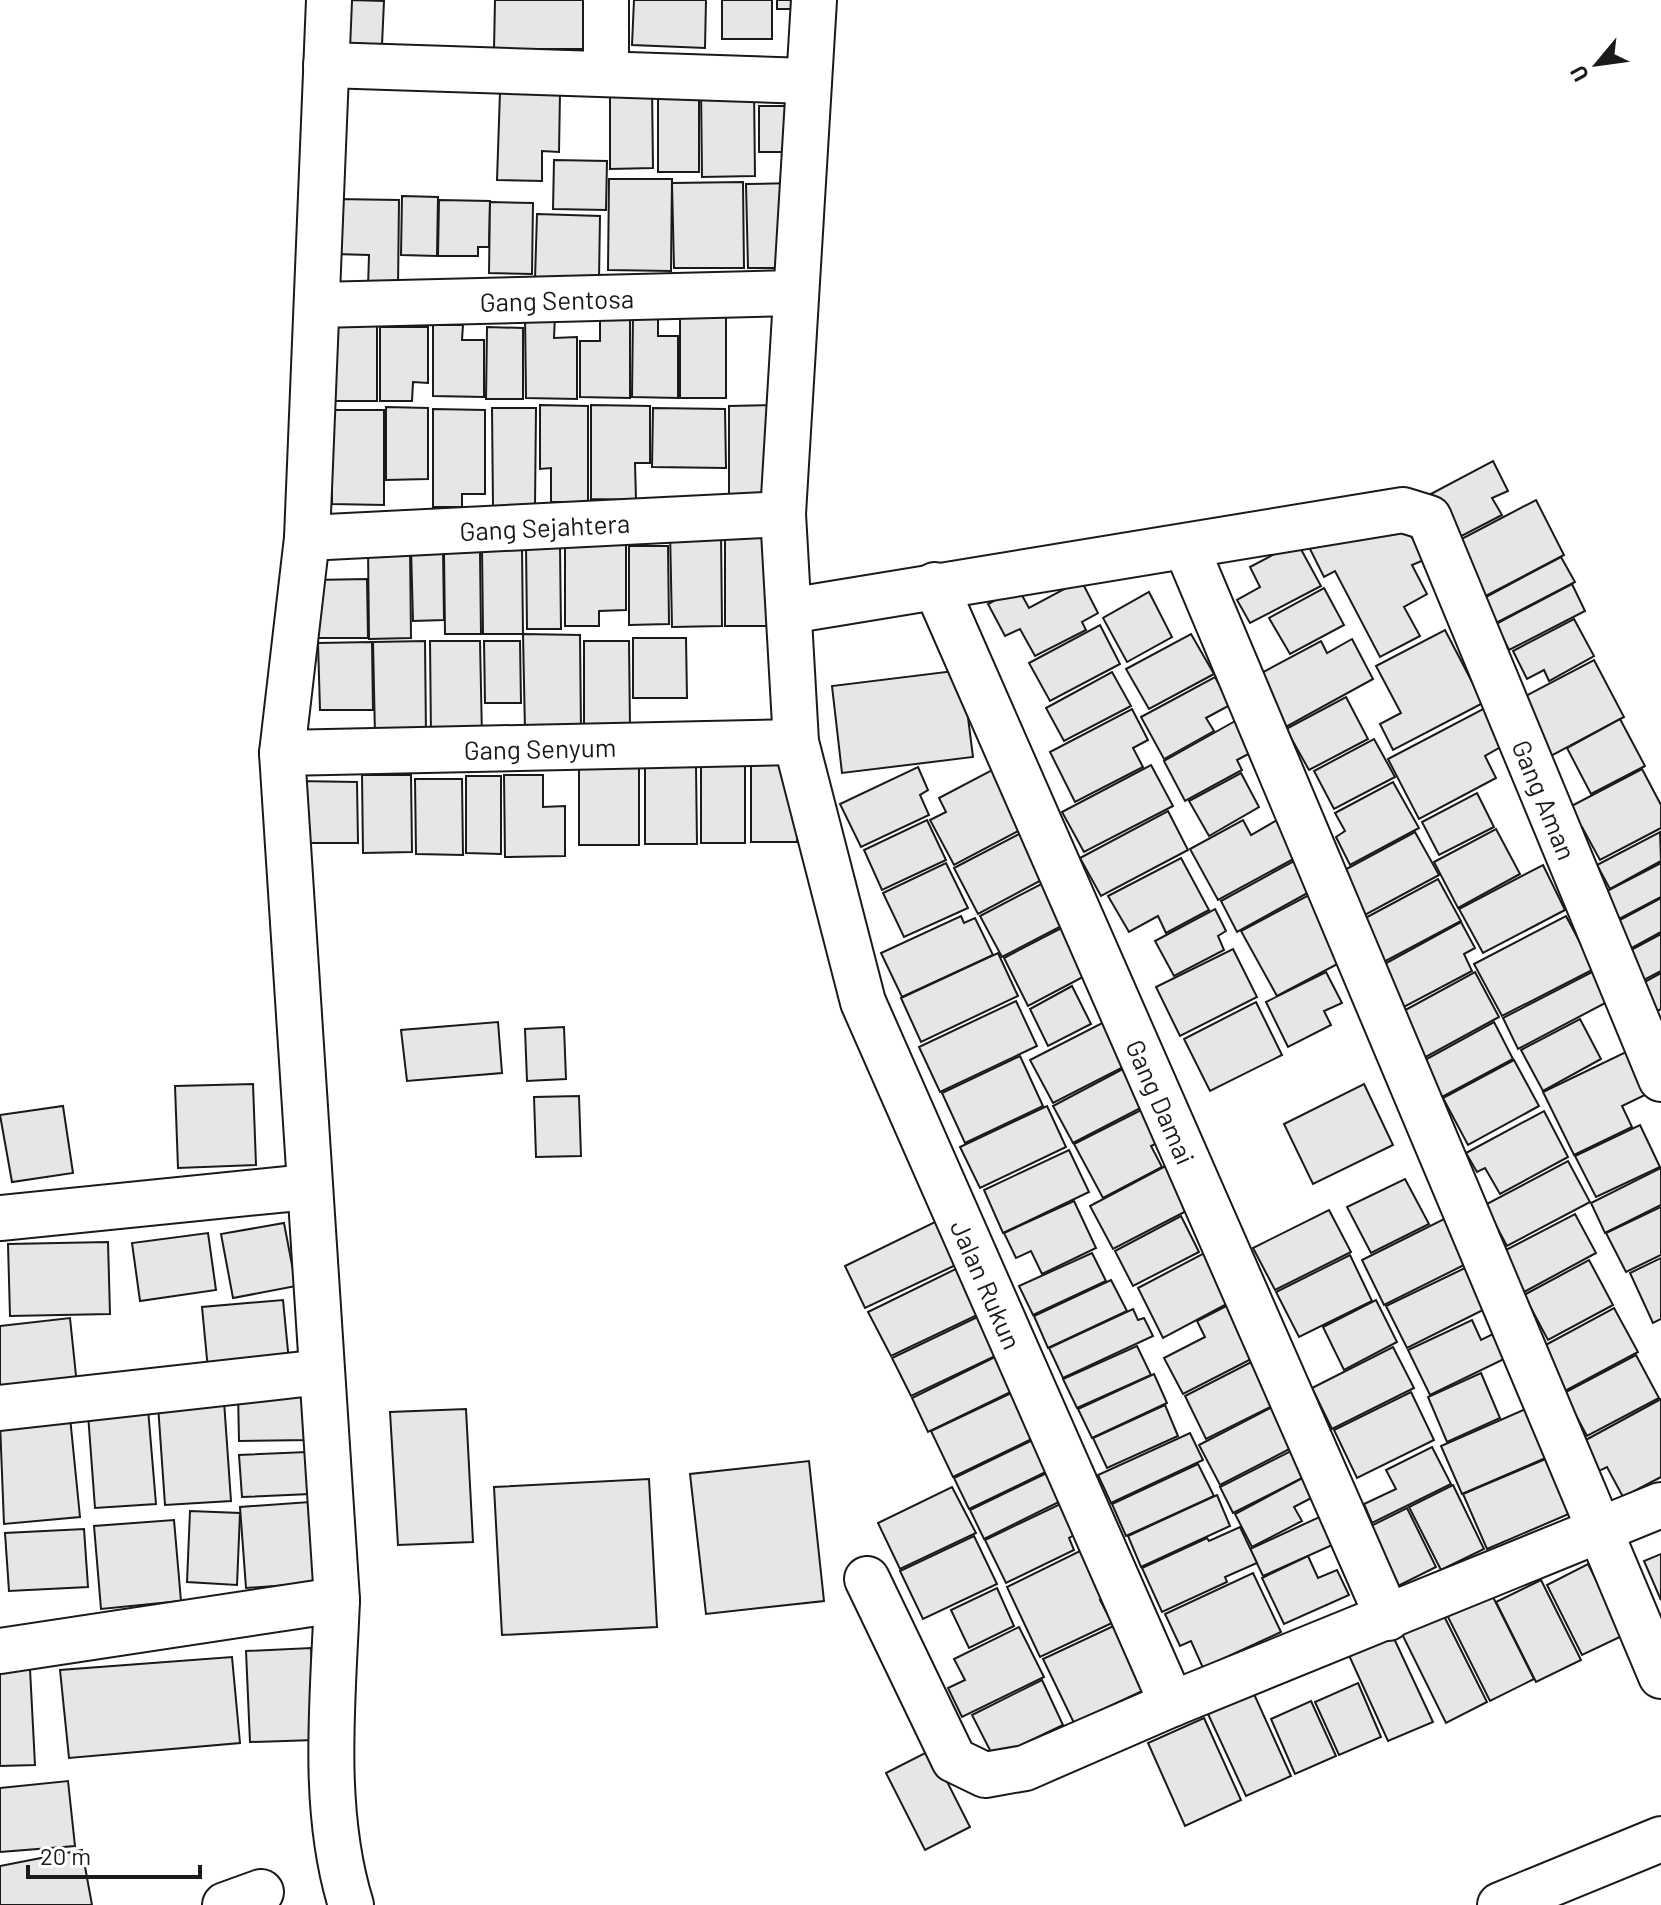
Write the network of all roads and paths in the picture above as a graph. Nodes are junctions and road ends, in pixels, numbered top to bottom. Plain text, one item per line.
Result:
1 (329, 0) edge
2 (606, 0) edge
3 (814, 0) edge
4 (326, 65) junction
5 (606, 72) junction
6 (809, 81) junction
7 (796, 293) junction
8 (317, 305) junction
9 (783, 514) junction
10 (307, 538) junction
11 (1186, 547) junction
12 (935, 585) junction
13 (789, 611) junction
14 (796, 742) junction
15 (282, 753) junction
16 (1661, 1079) edge
17 (308, 1187) junction
18 (0, 1218) edge
19 (322, 1372) junction
20 (0, 1408) edge
21 (1661, 1505) edge
22 (1602, 1529) junction
23 (867, 1579) dead end
24 (337, 1600) junction
25 (1388, 1618) junction
26 (0, 1651) edge
27 (1661, 1676) edge
28 (1172, 1704) junction
29 (1661, 1839) edge
30 (1550, 1894) edge
31 (351, 1905) edge
32 (1500, 1905) edge

1 - 4 street
2 - 5 street
3 - 6 street, Jalan Rukun
4 - 5 street
4 - 8 street
5 - 6 street
6 - 7 street, Jalan Rukun
7 - 8 street, Gang Sentosa
7 - 9 street, Jalan Rukun
8 - 10 street
9 - 10 street, Gang Sejahtera
9 - 13 street, Jalan Rukun
10 - 15 street
11 - 12 street
11 - 16 street, Gang Aman
11 - 22 street
12 - 13 street
12 - 25 street, Gang Damai
13 - 14 street, Jalan Rukun
14 - 15 street, Gang Senyum
14 - 28 street, Jalan Rukun
15 - 17 street
17 - 18 street
17 - 19 street
19 - 20 street
19 - 24 street
21 - 22 street
22 - 25 street
22 - 27 street
23 - 28 street
24 - 26 street
24 - 31 street
25 - 28 street
29 - 30 street
30 - 32 street

